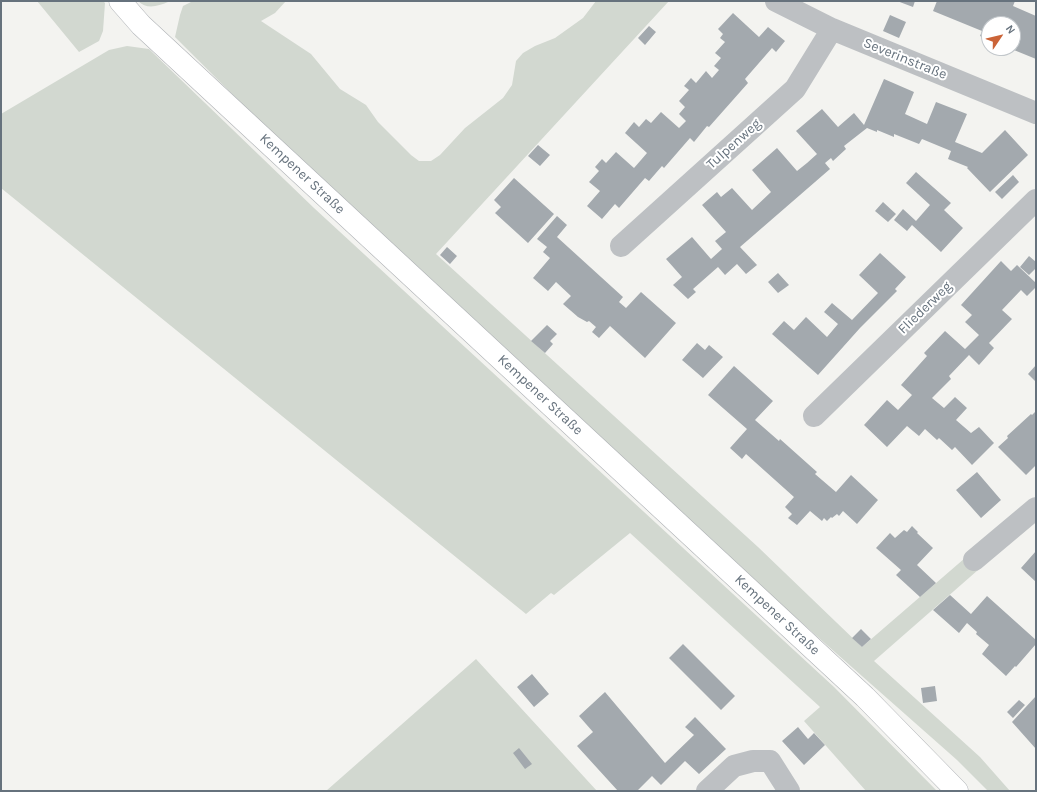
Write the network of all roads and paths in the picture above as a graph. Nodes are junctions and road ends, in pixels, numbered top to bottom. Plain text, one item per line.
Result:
1 (120, 1) edge
2 (776, 1) edge
3 (832, 29) junction
4 (1036, 113) edge
5 (1036, 200) edge
6 (621, 246) dead end
7 (814, 416) dead end
8 (1036, 508) edge
9 (974, 560) dead end
10 (707, 791) edge
11 (789, 791) edge
12 (958, 791) edge

1 - 12 main road, Kempener Straße
2 - 3 street, Severinstraße
3 - 4 street, Severinstraße
3 - 6 street, Tulpenweg
5 - 7 street, Fliederweg
8 - 9 street
10 - 11 street

